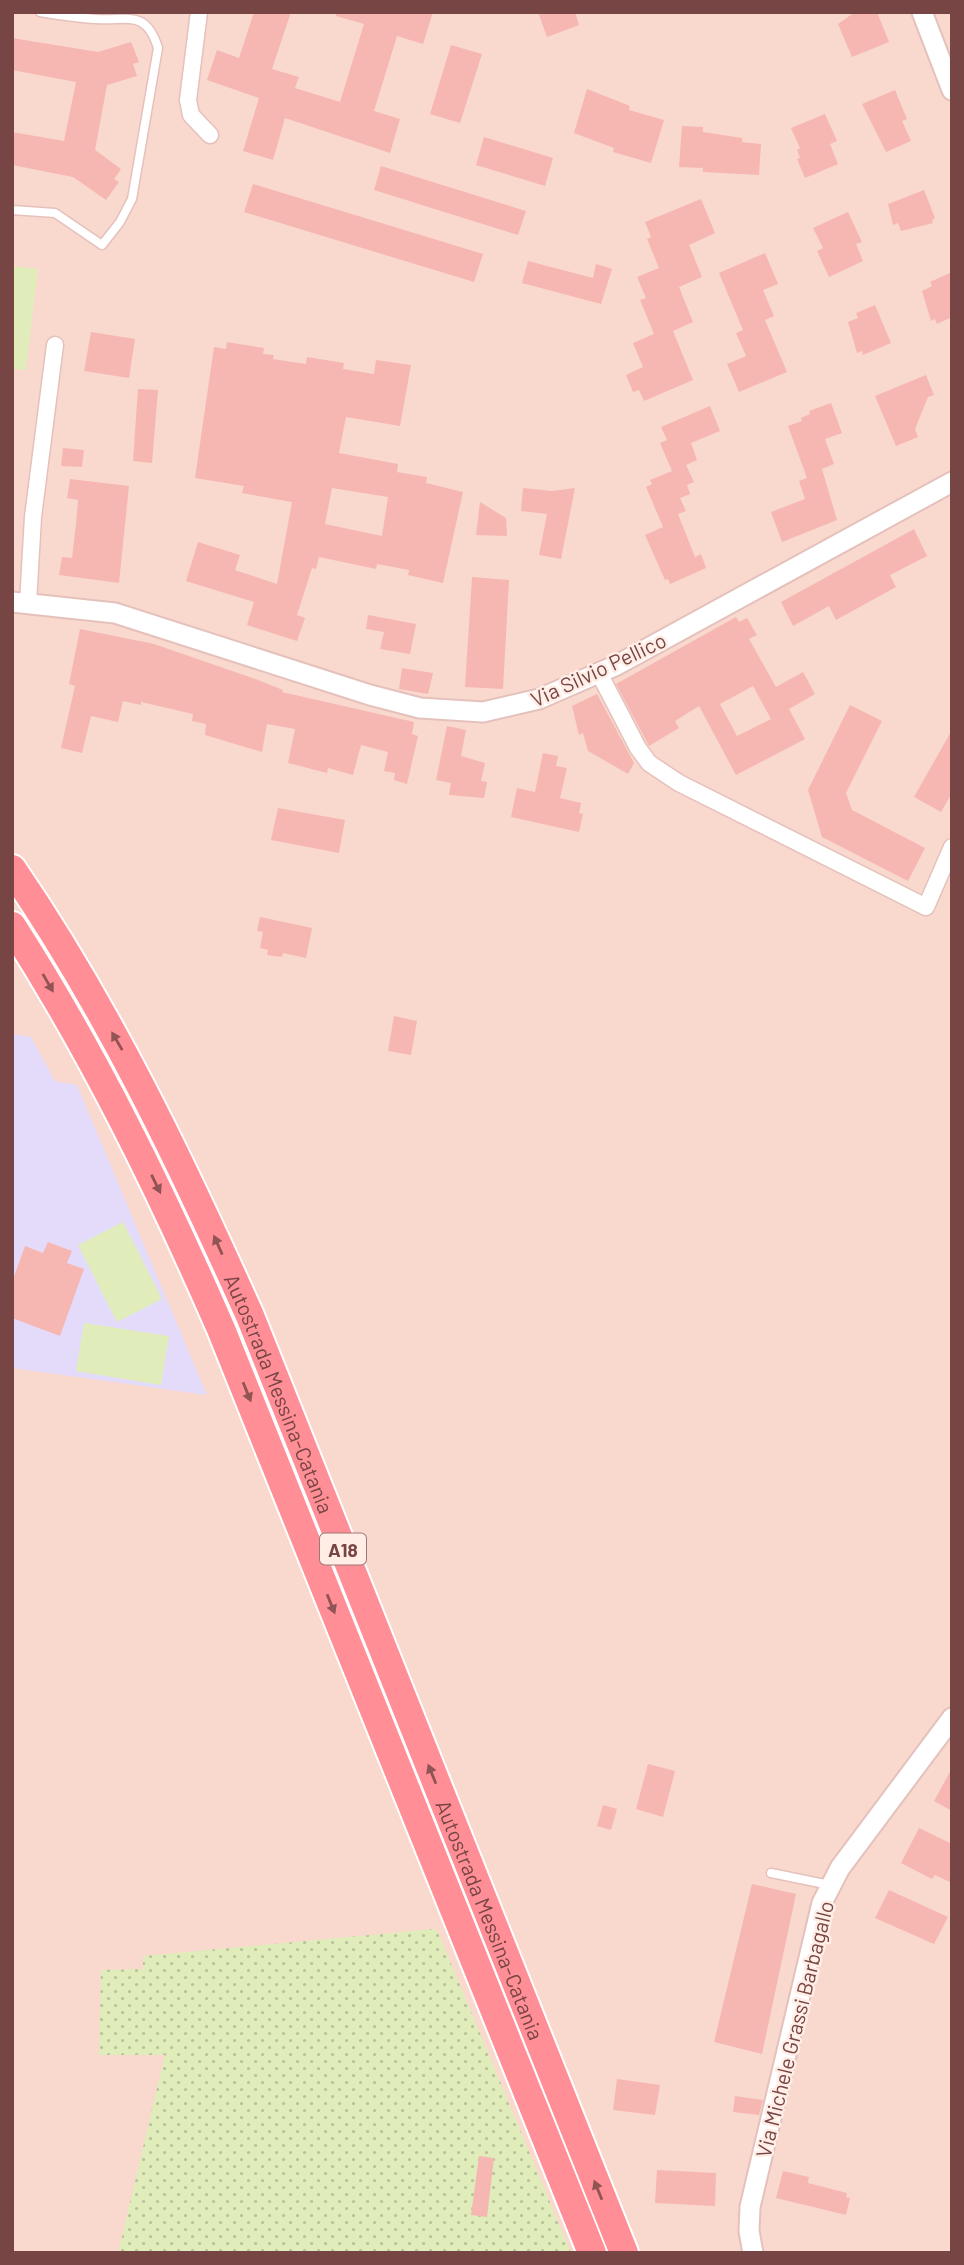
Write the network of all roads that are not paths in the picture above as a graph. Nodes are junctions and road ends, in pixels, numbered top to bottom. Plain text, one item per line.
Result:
1 (40, 12) edge
2 (199, 12) edge
3 (922, 12) edge
4 (952, 90) edge
5 (210, 135) dead end
6 (12, 210) edge
7 (55, 345) dead end
8 (952, 482) edge
9 (20, 602) edge
10 (599, 673) junction
11 (952, 847) edge
12 (12, 869) edge
13 (12, 926) edge
14 (952, 1718) edge
15 (771, 1873) dead end
16 (830, 1885) junction
17 (592, 2253) edge
18 (624, 2253) edge
19 (753, 2253) edge

1 - 6 lane
2 - 5 street
3 - 4 street
7 - 9 street
8 - 10 street, Via Silvio Pellico
9 - 10 street, Via Silvio Pellico
10 - 11 street
18 -> 12 highway, Autostrada Messina-Catania / A18
13 -> 17 highway, Autostrada Messina-Catania / A18
14 - 16 street, Via Michele Grassi Barbagallo
15 - 16 lane
16 - 19 street, Via Michele Grassi Barbagallo

